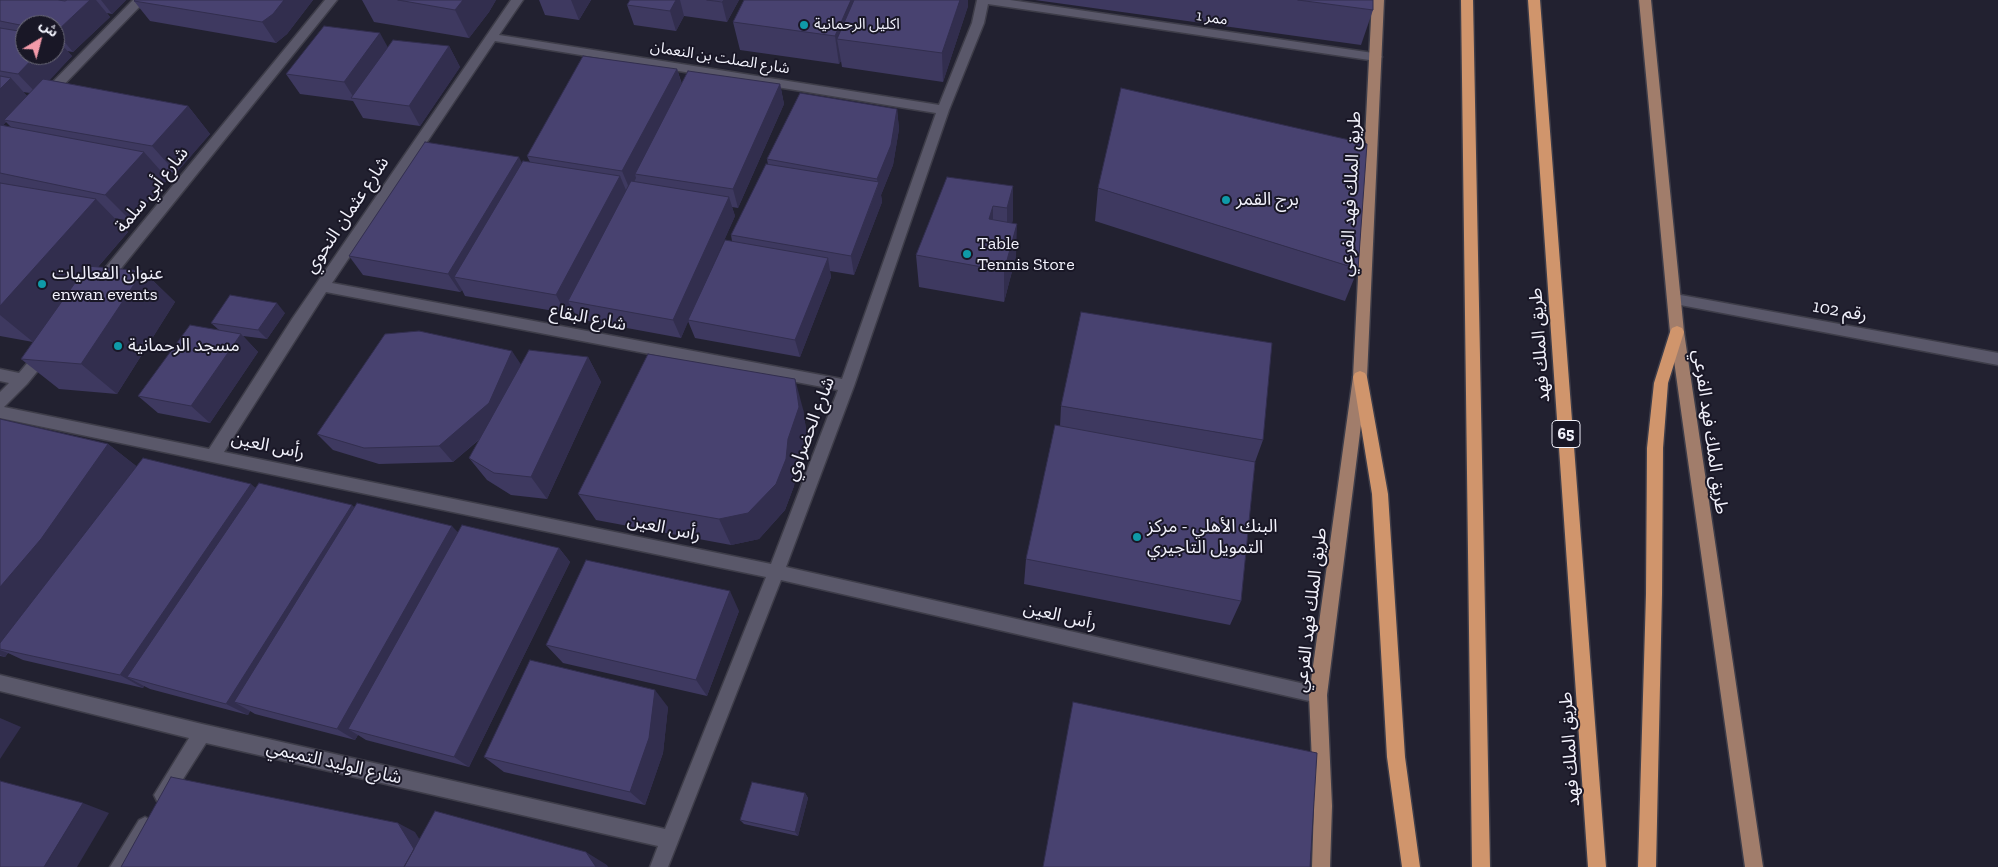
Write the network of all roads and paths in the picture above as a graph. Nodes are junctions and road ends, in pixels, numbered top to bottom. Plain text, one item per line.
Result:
1 (140, 0) edge
2 (331, 0) edge
3 (517, 0) edge
4 (984, 0) edge
5 (1378, 0) edge
6 (1467, 0) edge
7 (1534, 0) edge
8 (1645, 0) edge
9 (490, 37) junction
10 (1376, 57) junction
11 (35, 106) edge
12 (943, 110) junction
13 (322, 286) junction
14 (92, 294) edge
15 (1676, 300) junction
16 (1677, 332) junction
17 (54, 341) edge
18 (1998, 358) edge
19 (0, 375) edge
20 (1360, 377) junction
21 (22, 380) junction
22 (847, 386) junction
23 (0, 402) edge
24 (0, 412) edge
25 (213, 455) junction
26 (776, 572) junction
27 (0, 683) edge
28 (1318, 695) junction
29 (202, 733) junction
30 (669, 839) junction
31 (120, 867) edge
32 (659, 867) edge
33 (1321, 867) edge
34 (1411, 867) edge
35 (1481, 867) edge
36 (1597, 867) edge
37 (1647, 867) edge
38 (1754, 867) edge

1 - 11 street
2 - 14 street, شارع أبي سلمة
3 - 9 street, شارع عثمان النحوي
4 - 10 street, ممر 1
4 - 12 street, شارع الحضراوي
5 - 10 main road, طريق الملك فهد الفرعي
6 - 35 highway
7 - 36 highway, طريق الملك فهد / 65
8 - 15 main road, طريق الملك فهد الفرعي
9 - 12 street, شارع الصلت بن النعمان
9 - 13 street, شارع عثمان النحوي
10 - 20 main road, طريق الملك فهد الفرعي
12 - 22 street, شارع الحضراوي
13 - 22 street, شارع البقاع
13 - 25 street, شارع عثمان النحوي
15 - 16 main road, طريق الملك فهد الفرعي
15 - 18 street, رقم 102
16 - 37 highway
16 - 38 main road, طريق الملك فهد الفرعي
17 - 21 street
19 - 21 street
20 - 28 main road, طريق الملك فهد الفرعي
20 - 34 highway
21 - 23 street
22 - 26 street, شارع الحضراوي
24 - 25 street, رأس العين
25 - 26 street, رأس العين
26 - 28 street, رأس العين
26 - 30 street, شارع الحضراوي
27 - 29 street, شارع الوليد التميمي
28 - 33 main road, طريق الملك فهد الفرعي
29 - 30 street, شارع الوليد التميمي
29 - 31 street
30 - 32 street, شارع الحضراوي

